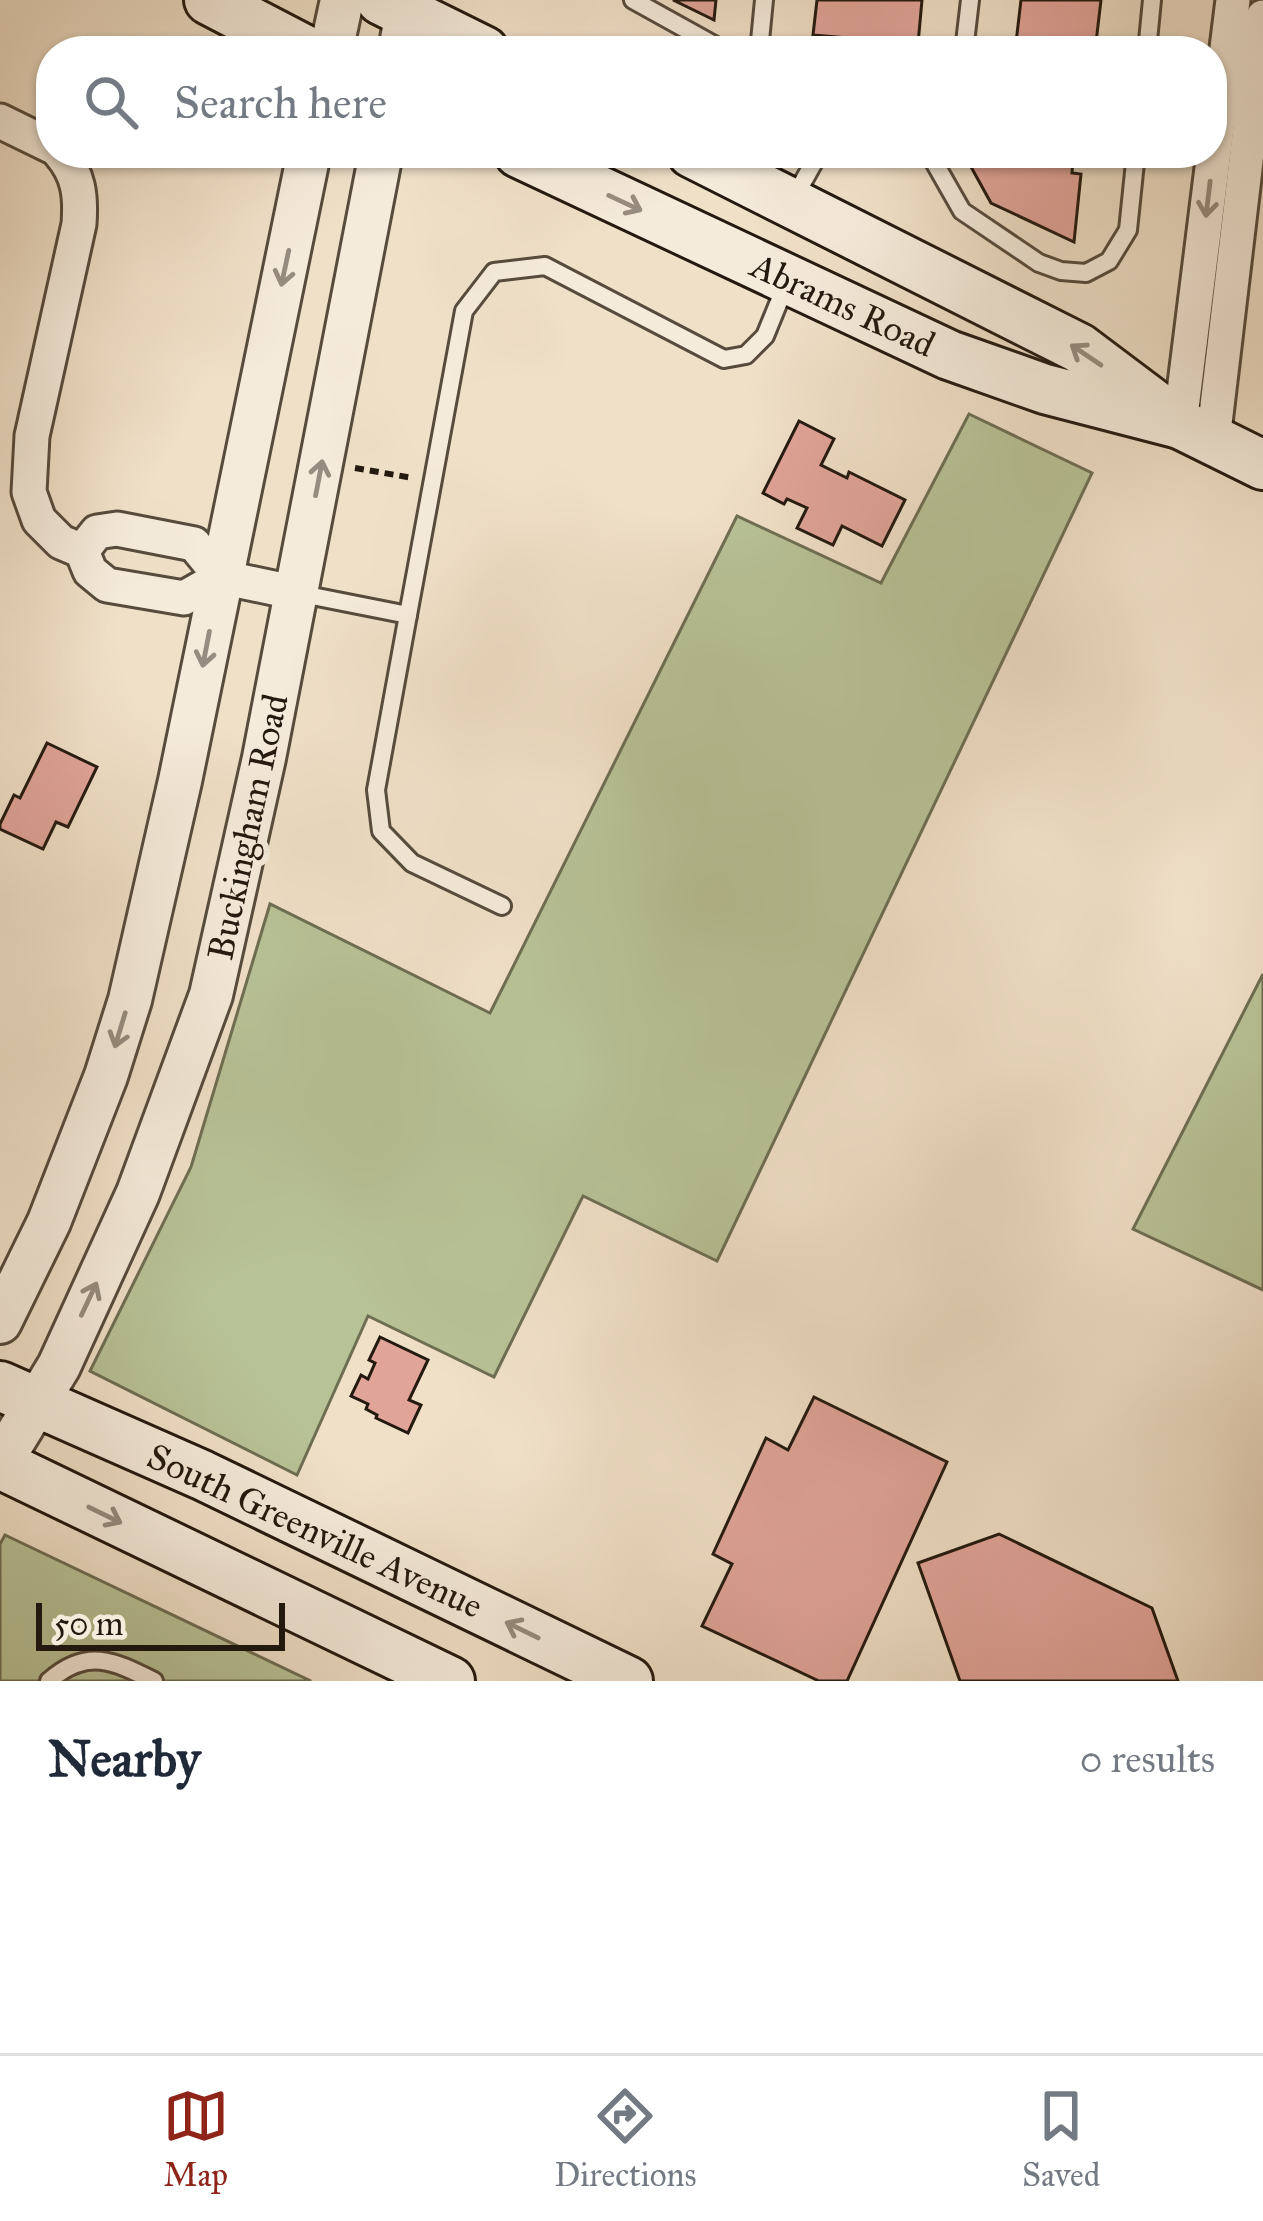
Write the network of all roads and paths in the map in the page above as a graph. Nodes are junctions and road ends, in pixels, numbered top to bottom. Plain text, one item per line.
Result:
1 (209, 0) edge
2 (342, 0) edge
3 (633, 0) edge
4 (764, 0) edge
5 (970, 0) edge
6 (1152, 0) edge
7 (1233, 0) edge
8 (399, 16) edge
9 (1263, 17) edge
10 (278, 36) edge
11 (334, 36) edge
12 (448, 36) edge
13 (697, 36) edge
14 (761, 36) edge
15 (966, 36) edge
16 (1148, 36) edge
17 (1227, 72) edge
18 (0, 121) edge
19 (36, 139) edge
20 (69, 168) edge
21 (306, 168) edge
22 (378, 168) edge
23 (551, 168) edge
24 (721, 168) edge
25 (810, 168) edge
26 (938, 168) edge
27 (1134, 168) edge
28 (1219, 168) edge
29 (790, 204) junction
30 (788, 280) junction
31 (1197, 432) junction
32 (16, 433) edge
33 (1263, 465) edge
34 (351, 467) dead end
35 (432, 482) junction
36 (82, 550) junction
37 (221, 578) junction
38 (297, 593) junction
39 (408, 615) junction
40 (502, 907) dead end
41 (0, 1322) edge
42 (19, 1395) edge
43 (0, 1464) edge
44 (49, 1681) edge
45 (154, 1681) edge
46 (450, 1681) edge
47 (628, 1681) edge

1 - 10 main road
2 - 11 street
3 - 13 lane
4 - 14 lane
5 - 15 lane
6 - 16 lane
7 -> 17 street
8 - 12 main road
9 - 31 street
18 - 19 street
20 - 32 street
21 -> 37 street
38 -> 22 street, Buckingham Road
23 -> 30 main road, Abrams Road
24 - 29 main road, Abrams Road
25 - 29 lane
26 - 27 lane
28 -> 31 street
31 -> 29 main road, Abrams Road
30 - 31 main road, Abrams Road
30 - 35 lane
31 - 33 main road, Abrams Road
32 - 36 street
34 - 35 path
35 - 39 lane
36 - 37 street
36 - 37 street
37 - 38 street
37 -> 41 street
38 - 39 lane
42 -> 38 street, Buckingham Road
39 - 40 lane
42 - 43 street, Buckingham Road
47 -> 42 main road, South Greenville Avenue
43 -> 46 main road, South Greenville Avenue
44 - 45 lane

